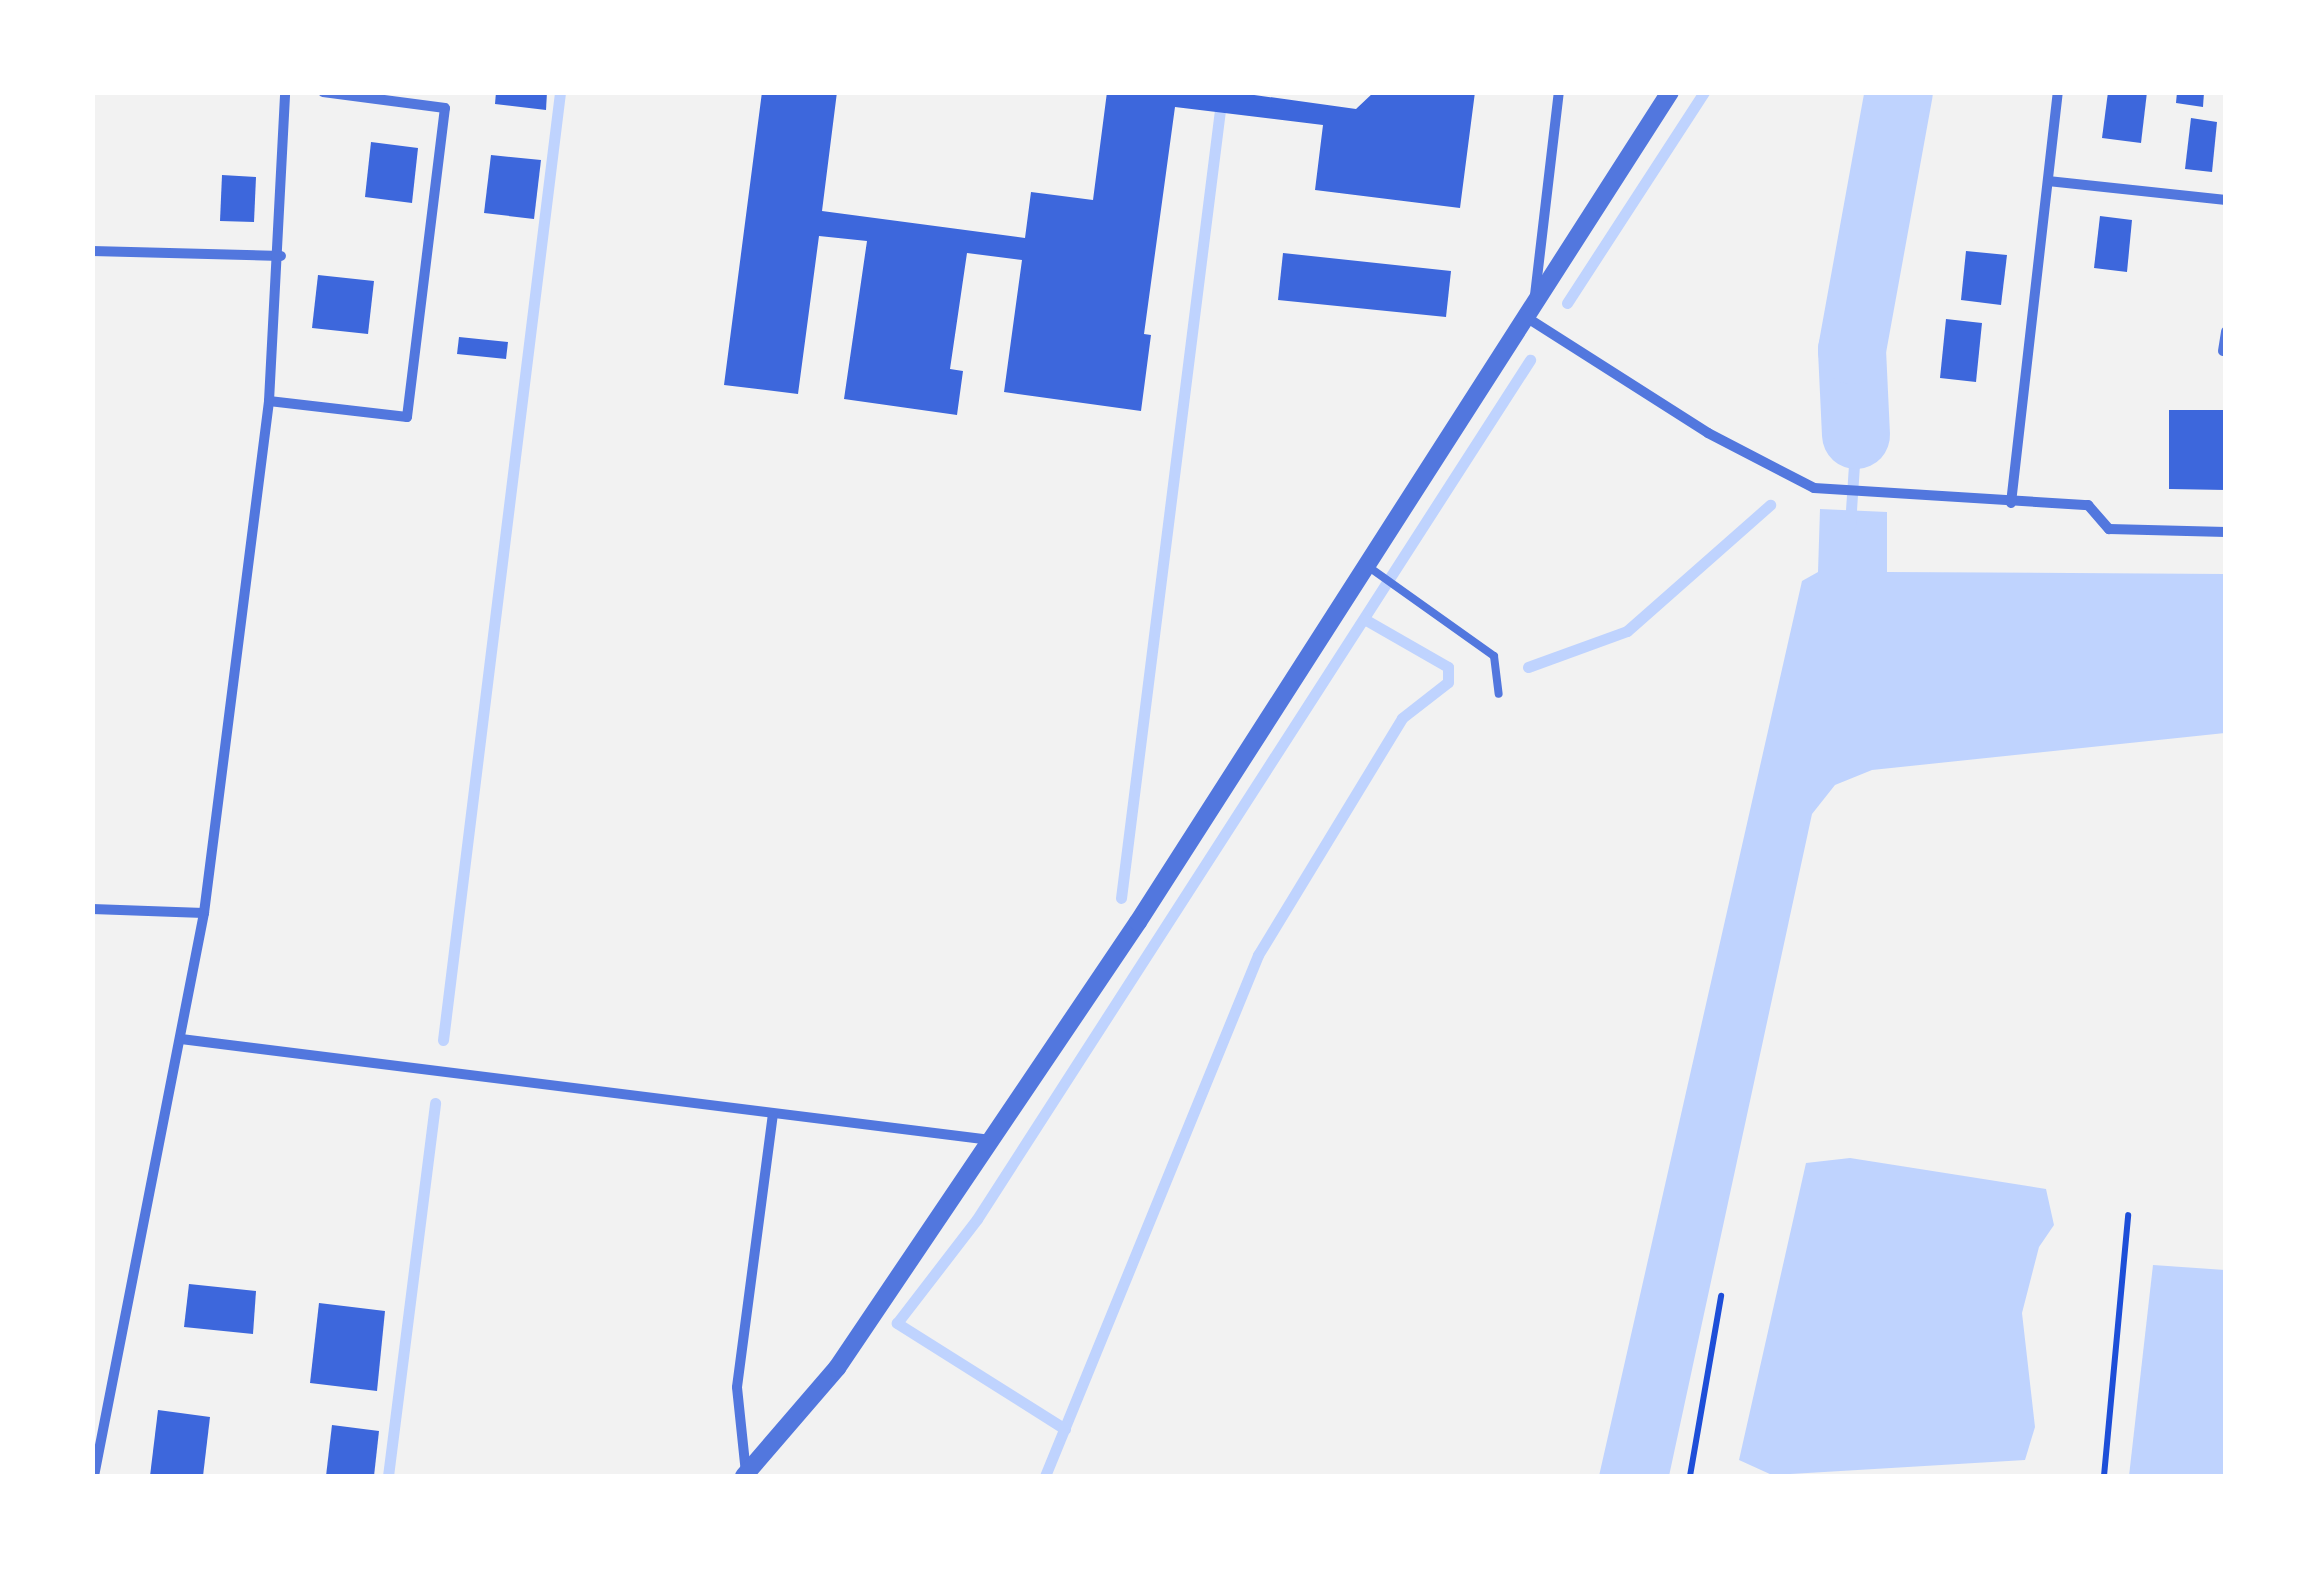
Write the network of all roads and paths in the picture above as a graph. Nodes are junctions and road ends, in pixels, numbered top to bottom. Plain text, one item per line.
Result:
1 (285, 92) edge
2 (323, 92) edge
3 (1560, 92) edge
4 (1670, 92) edge
5 (2058, 92) edge
6 (2048, 180) junction
7 (2226, 200) edge
8 (92, 250) edge
9 (281, 256) junction
10 (1529, 310) junction
11 (2226, 331) edge
12 (2223, 351) edge
13 (269, 400) junction
14 (2011, 504) junction
15 (2226, 532) edge
16 (1371, 569) junction
17 (1499, 694) dead end
18 (92, 909) edge
19 (204, 912) junction
20 (181, 1040) junction
21 (773, 1114) junction
22 (992, 1140) junction
23 (2128, 1216) dead end
24 (1720, 1296) dead end
25 (745, 1475) edge
26 (94, 1476) edge
27 (1690, 1476) edge
28 (2104, 1476) edge

1 - 9 street
2 - 13 street
3 - 10 street
4 - 10 street
5 - 6 street
6 - 7 street
6 - 14 street
8 - 9 street
9 - 13 street
10 - 14 street
10 - 16 street
11 - 12 street
13 - 19 street
14 - 15 street
16 - 17 lane
16 - 22 street
18 - 19 street
19 - 20 street
20 - 21 street
20 - 26 street
21 - 22 street
21 - 25 street
22 - 25 street
23 - 28 path
24 - 27 path

